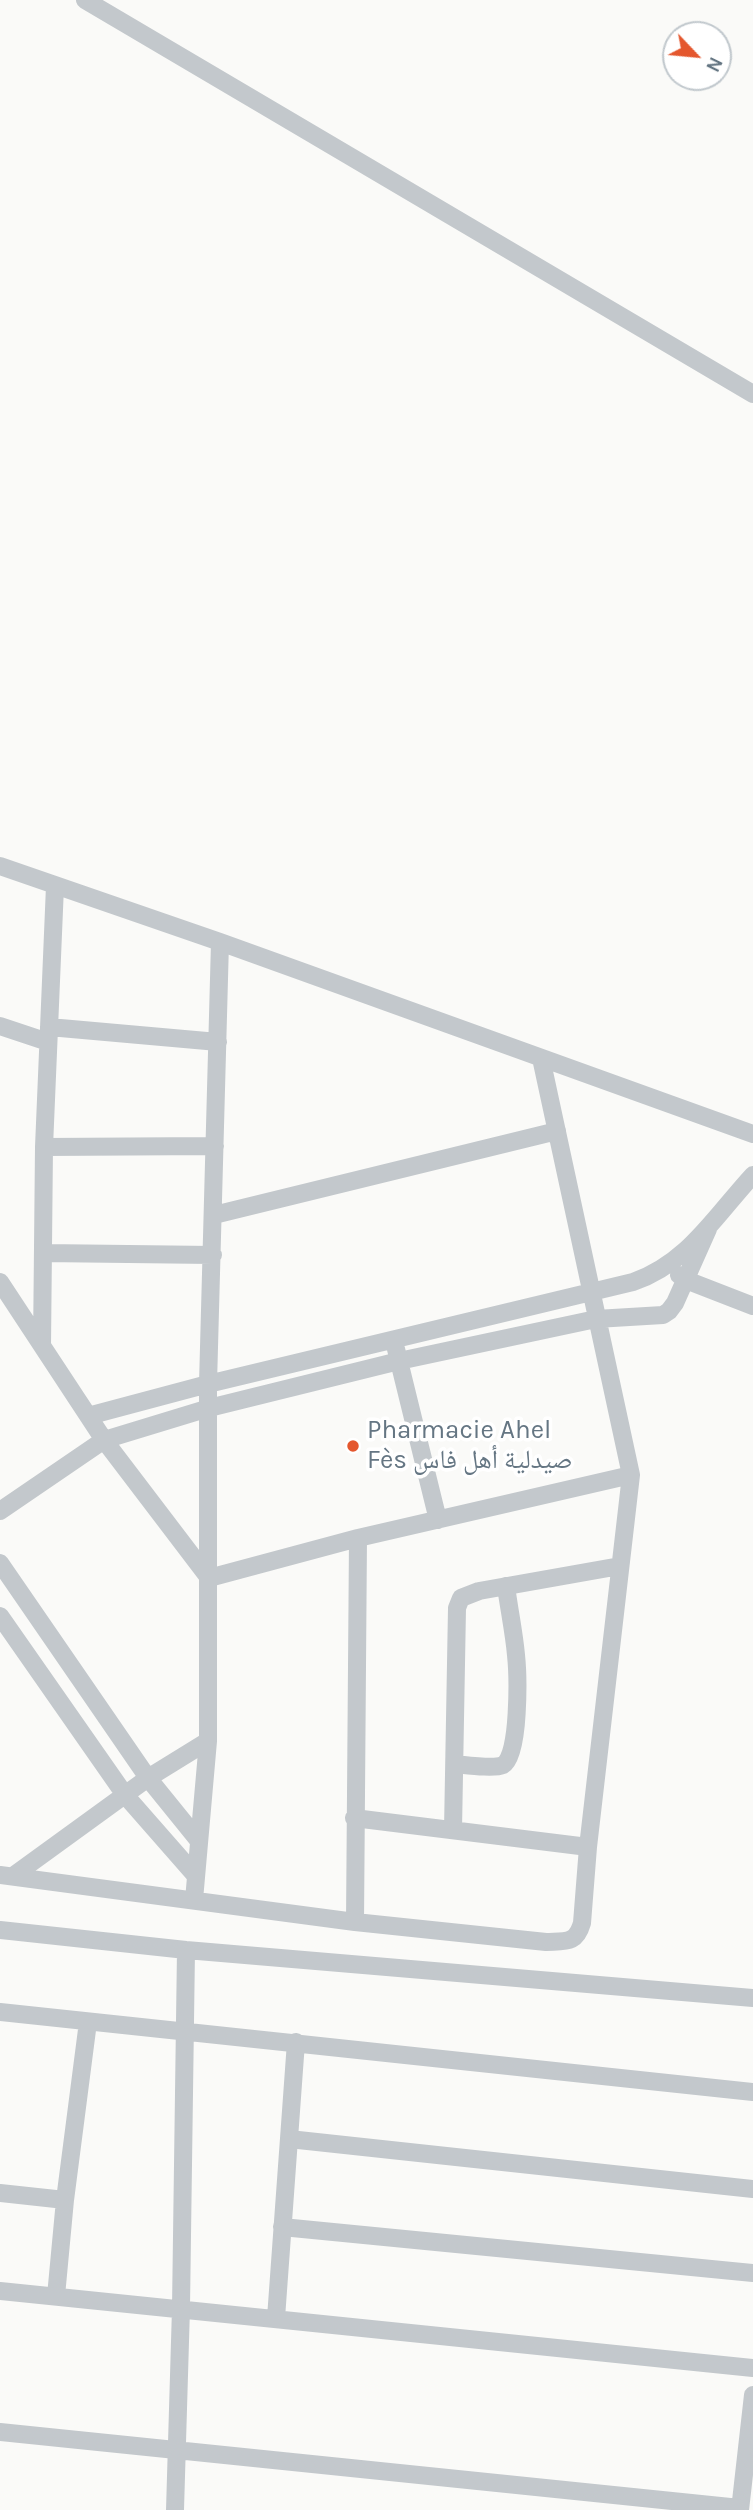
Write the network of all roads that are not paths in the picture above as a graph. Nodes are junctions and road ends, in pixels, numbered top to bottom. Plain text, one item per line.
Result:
1 (85, 0) edge
2 (753, 394) edge
3 (0, 866) edge
4 (55, 886) junction
5 (220, 943) junction
6 (0, 1026) edge
7 (48, 1035) junction
8 (218, 1042) junction
9 (541, 1058) junction
10 (557, 1131) junction
11 (753, 1134) edge
12 (215, 1146) junction
13 (44, 1147) junction
14 (753, 1175) edge
15 (214, 1215) junction
16 (708, 1229) junction
17 (43, 1253) junction
18 (213, 1255) junction
19 (668, 1266) junction
20 (686, 1280) junction
21 (591, 1292) junction
22 (3, 1294) edge
23 (753, 1306) edge
24 (596, 1319) junction
25 (394, 1339) junction
26 (42, 1346) junction
27 (399, 1361) junction
28 (208, 1384) junction
29 (209, 1408) junction
30 (88, 1416) junction
31 (104, 1440) junction
32 (631, 1475) junction
33 (0, 1511) edge
34 (438, 1520) junction
35 (358, 1538) junction
36 (0, 1563) edge
37 (620, 1566) junction
38 (209, 1578) junction
39 (506, 1586) junction
40 (0, 1616) edge
41 (208, 1741) junction
42 (455, 1764) junction
43 (148, 1778) junction
44 (125, 1795) junction
45 (354, 1818) junction
46 (453, 1830) junction
47 (199, 1841) junction
48 (588, 1847) junction
49 (6, 1876) edge
50 (196, 1876) junction
51 (194, 1900) junction
52 (355, 1922) junction
53 (0, 1930) edge
54 (186, 1950) junction
55 (753, 1998) edge
56 (0, 2012) edge
57 (88, 2022) junction
58 (184, 2031) junction
59 (296, 2042) junction
60 (753, 2092) edge
61 (289, 2139) junction
62 (753, 2189) edge
63 (0, 2193) edge
64 (65, 2200) junction
65 (282, 2227) junction
66 (753, 2273) edge
67 (0, 2291) edge
68 (56, 2296) junction
69 (181, 2308) junction
70 (276, 2318) junction
71 (753, 2368) edge
72 (753, 2395) edge
73 (0, 2432) edge
74 (176, 2450) junction
75 (740, 2509) edge
76 (175, 2510) edge

1 - 2 street
3 - 4 street
4 - 5 street
4 - 7 street
5 - 8 street
5 - 9 street
6 - 7 street
7 - 8 street
7 - 13 street
8 - 12 street
9 - 10 street
9 - 11 street
10 - 15 street
10 - 21 street
12 - 13 street
12 - 15 street
13 - 17 street
14 - 16 street
15 - 18 street
16 - 19 street
16 - 20 street
17 - 18 street
17 - 26 street
18 - 28 street
19 - 20 street
19 - 21 street
20 - 23 street
20 - 24 street
21 - 24 street
21 - 25 street
22 - 26 street
24 - 27 street
24 - 32 street
25 - 27 street
25 - 28 street
26 - 30 street
27 - 29 street
27 - 34 street
28 - 29 street
28 - 30 street
29 - 31 street
29 - 38 street
30 - 31 street
31 - 33 street
31 - 38 street
32 - 34 street
32 - 37 street
34 - 35 street
35 - 38 street
35 - 45 street
36 - 43 street
37 - 39 street
37 - 48 street
38 - 41 street
39 - 42 street
39 - 42 street
40 - 44 street
41 - 43 street
41 - 47 street
42 - 46 street
43 - 44 street
43 - 47 street
44 - 49 street
44 - 50 street
45 - 46 street
45 - 52 street
46 - 48 street
47 - 50 street
48 - 52 street
49 - 51 street
50 - 51 street
51 - 52 street
53 - 54 street
54 - 55 street
54 - 58 street
56 - 57 street
57 - 58 street
57 - 64 street
58 - 59 street
58 - 69 street
59 - 60 street
59 - 61 street
61 - 62 street
61 - 65 street
63 - 64 street
64 - 68 street
65 - 66 street
65 - 70 street
67 - 68 street
68 - 69 street
69 - 70 street
69 - 74 street
70 - 71 street
72 - 75 street
73 - 74 street
74 - 75 street
74 - 76 street

